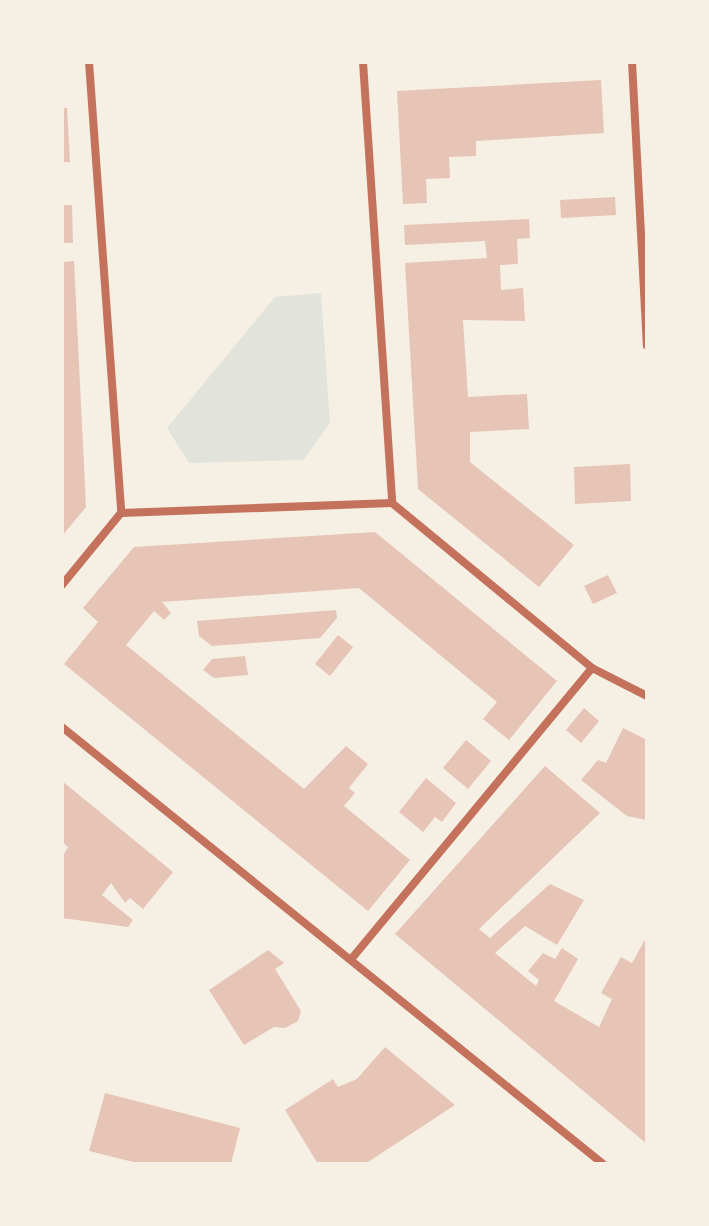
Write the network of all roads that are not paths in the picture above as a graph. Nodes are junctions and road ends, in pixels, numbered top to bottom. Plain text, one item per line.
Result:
1 (89, 62) edge
2 (363, 62) edge
3 (632, 62) edge
4 (647, 346) edge
5 (392, 503) junction
6 (121, 513) junction
7 (62, 585) edge
8 (592, 668) junction
9 (647, 696) edge
10 (62, 727) edge
11 (353, 957) junction
12 (603, 1164) edge

1 - 6 street
2 - 5 street
3 - 4 street
5 - 6 street
5 - 8 street
6 - 7 street
8 - 9 street
8 - 11 street
10 - 11 street
11 - 12 street

